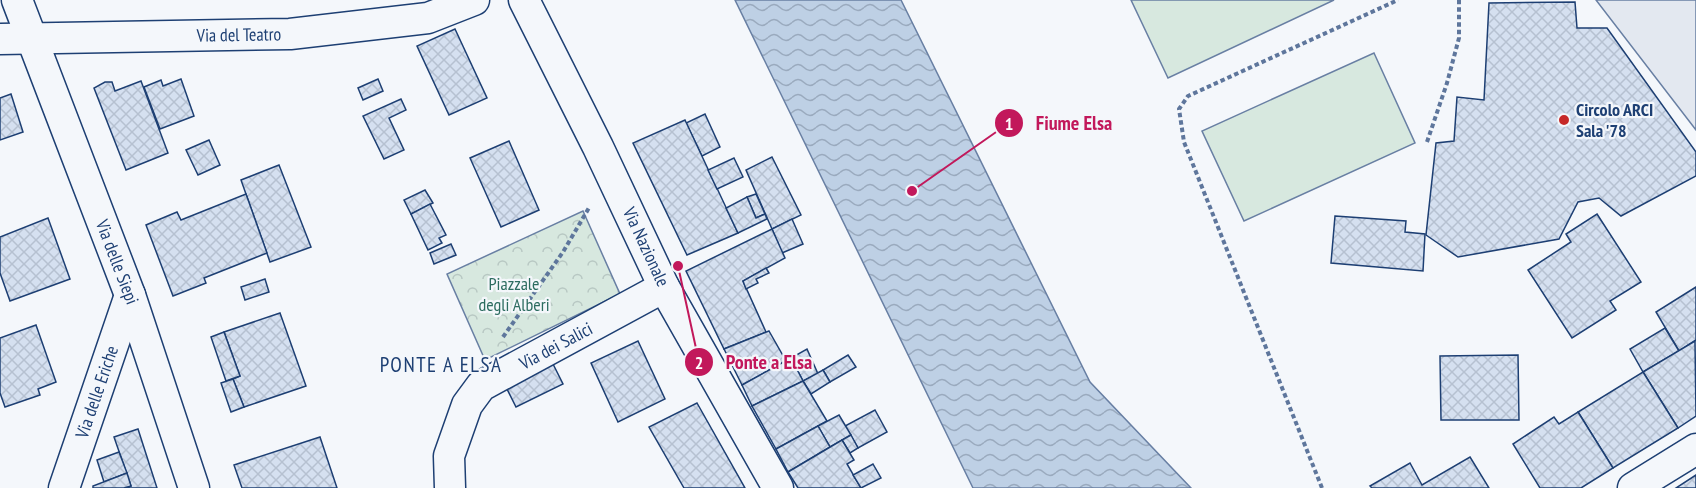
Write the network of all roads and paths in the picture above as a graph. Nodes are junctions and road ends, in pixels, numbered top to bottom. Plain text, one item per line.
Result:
1 (17, 0) edge
2 (474, 0) edge
3 (524, 0) edge
4 (1398, 0) edge
5 (1460, 0) edge
6 (0, 39) edge
7 (32, 39) junction
8 (1427, 142) dead end
9 (610, 171) junction
10 (664, 287) junction
11 (130, 295) junction
12 (502, 338) dead end
13 (1696, 449) edge
14 (64, 488) edge
15 (194, 488) edge
16 (450, 488) edge
17 (778, 488) edge
18 (1322, 488) edge
19 (1633, 488) edge

1 - 7 street, Via delle Siepi
2 - 7 street, Via del Teatro
3 - 9 street, Via Nazionale
4 - 18 path
5 - 8 path
6 - 7 street, Via del Teatro
7 - 11 street, Via delle Siepi
9 - 10 street, Via Nazionale
9 - 12 path
10 - 16 street, Via dei Salici
10 - 17 street, Via Nazionale
11 - 14 street, Via delle Eriche
11 - 15 street, Via delle Siepi
13 - 19 street

